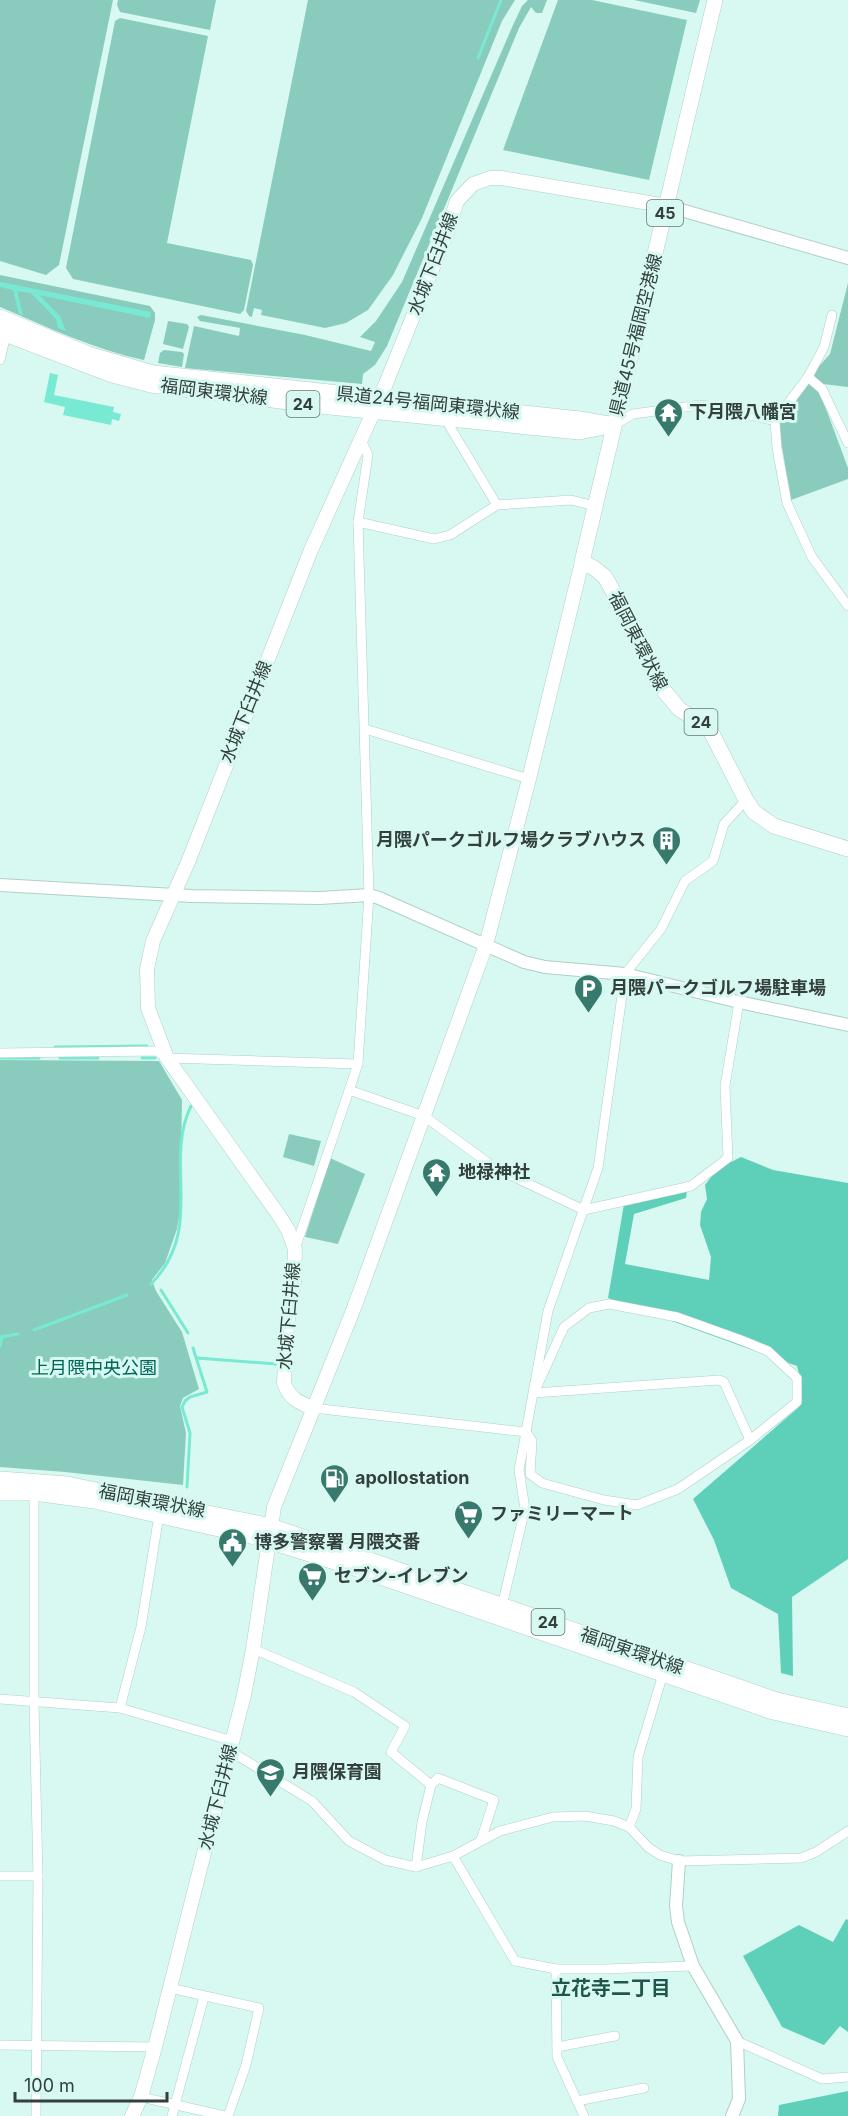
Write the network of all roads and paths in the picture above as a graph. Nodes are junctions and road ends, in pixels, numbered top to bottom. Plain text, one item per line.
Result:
1 (715, 0) edge
2 (667, 206) junction
3 (848, 258) edge
4 (832, 315) dead end
5 (0, 318) edge
6 (3, 334) edge
7 (0, 360) edge
8 (808, 377) junction
9 (376, 405) junction
10 (447, 419) junction
11 (775, 421) junction
12 (614, 425) junction
13 (360, 440) junction
14 (848, 443) edge
15 (497, 505) junction
16 (595, 506) junction
17 (358, 522) junction
18 (582, 562) junction
19 (848, 606) edge
20 (365, 729) junction
21 (529, 779) junction
22 (746, 800) junction
23 (848, 849) edge
24 (0, 885) edge
25 (174, 894) junction
26 (369, 895) junction
27 (486, 945) junction
28 (625, 974) junction
29 (739, 1002) junction
30 (848, 1025) edge
31 (0, 1053) edge
32 (167, 1058) junction
33 (358, 1064) junction
34 (349, 1090) junction
35 (424, 1116) junction
36 (584, 1210) junction
37 (295, 1249) junction
38 (534, 1393) junction
39 (313, 1408) junction
40 (526, 1432) junction
41 (750, 1440) junction
42 (0, 1479) edge
43 (0, 1493) edge
44 (34, 1493) junction
45 (159, 1515) junction
46 (270, 1534) junction
47 (502, 1606) junction
48 (253, 1649) junction
49 (663, 1674) junction
50 (0, 1699) edge
51 (34, 1702) junction
52 (120, 1708) junction
53 (848, 1716) edge
54 (848, 1729) edge
55 (231, 1746) junction
56 (431, 1785) junction
57 (629, 1827) junction
58 (848, 1831) edge
59 (481, 1840) junction
60 (453, 1856) junction
61 (679, 1861) junction
62 (416, 1867) junction
63 (0, 1876) edge
64 (38, 1876) junction
65 (693, 1966) junction
66 (556, 1969) junction
67 (170, 1988) junction
68 (204, 1996) junction
69 (615, 2036) dead end
70 (737, 2041) junction
71 (38, 2044) junction
72 (0, 2045) edge
73 (155, 2047) junction
74 (557, 2047) junction
75 (848, 2077) edge
76 (644, 2088) dead end
77 (141, 2097) junction
78 (577, 2101) junction
79 (174, 2111) edge
80 (133, 2115) edge
81 (36, 2116) edge
82 (227, 2116) edge
83 (584, 2116) edge
84 (732, 2116) edge

1 - 2 main road, 県道45号福岡空港線 / 45
2 - 3 street
2 - 9 main road, 水城下臼井線
2 - 12 main road, 県道45号福岡空港線 / 45
4 - 8 street
5 - 9 main road, 県道24号福岡東環状線 / 24
6 - 7 street
6 - 9 main road, 福岡東環状線 / 24
8 - 11 street
8 - 14 street
9 - 10 main road, 福岡東環状線 / 24
9 - 12 main road, 県道24号福岡東環状線 / 24
9 - 13 main road, 水城下臼井線
10 - 12 main road, 福岡東環状線 / 24
10 - 15 street
11 - 12 street, 福岡東環状線
11 - 19 street
12 - 16 main road
13 - 17 street
13 - 25 main road, 水城下臼井線
15 - 16 street
15 - 17 street
16 - 18 main road
17 - 20 street
18 - 21 main road, 水城下臼井線
18 - 22 main road, 福岡東環状線 / 24
20 - 21 street
20 - 26 street
21 - 27 main road, 水城下臼井線
22 - 23 main road, 福岡東環状線 / 24
22 - 28 street
24 - 25 street
25 - 26 street
25 - 32 main road, 水城下臼井線
26 - 27 street
26 - 33 street
27 - 28 street
27 - 35 main road, 水城下臼井線
28 - 29 street
28 - 36 street
29 - 30 street
29 - 36 street
31 - 32 street
32 - 33 street
32 - 37 main road, 水城下臼井線
33 - 34 street
34 - 35 street
34 - 37 street
35 - 36 street
35 - 39 main road, 水城下臼井線
36 - 38 street
37 - 39 main road, 水城下臼井線
38 - 40 street
38 - 41 street
38 - 41 street
39 - 40 street
39 - 46 main road, 水城下臼井線
40 - 41 street
40 - 47 street
42 - 46 main road, 福岡東環状線 / 24
43 - 44 main road, 福岡東環状線 / 24
44 - 45 main road, 福岡東環状線 / 24
44 - 51 street
45 - 46 main road, 福岡東環状線 / 24
45 - 52 street
46 - 47 main road, 福岡東環状線 / 24
46 - 48 main road, 水城下臼井線
46 - 49 main road, 福岡東環状線 / 24
47 - 53 main road, 福岡東環状線 / 24
48 - 55 main road, 水城下臼井線
48 - 56 street
49 - 54 main road, 福岡東環状線 / 24
49 - 57 street
50 - 51 street
51 - 52 street
51 - 64 street
52 - 55 street
55 - 62 street
55 - 67 main road, 水城下臼井線
56 - 59 street
56 - 62 street
57 - 59 street
57 - 61 street
58 - 61 street
59 - 60 street
60 - 62 street
60 - 66 street
61 - 65 street
63 - 64 street
64 - 71 street
65 - 66 street
65 - 70 street
66 - 74 street
67 - 68 street
67 - 73 main road, 水城下臼井線
68 - 79 street
68 - 82 street
69 - 74 street
70 - 75 street
70 - 84 street
71 - 72 street
71 - 73 street
71 - 81 street
73 - 77 main road, 水城下臼井線
74 - 78 street
76 - 78 street
77 - 79 street
77 - 80 main road, 水城下臼井線
78 - 83 street
79 - 82 street

